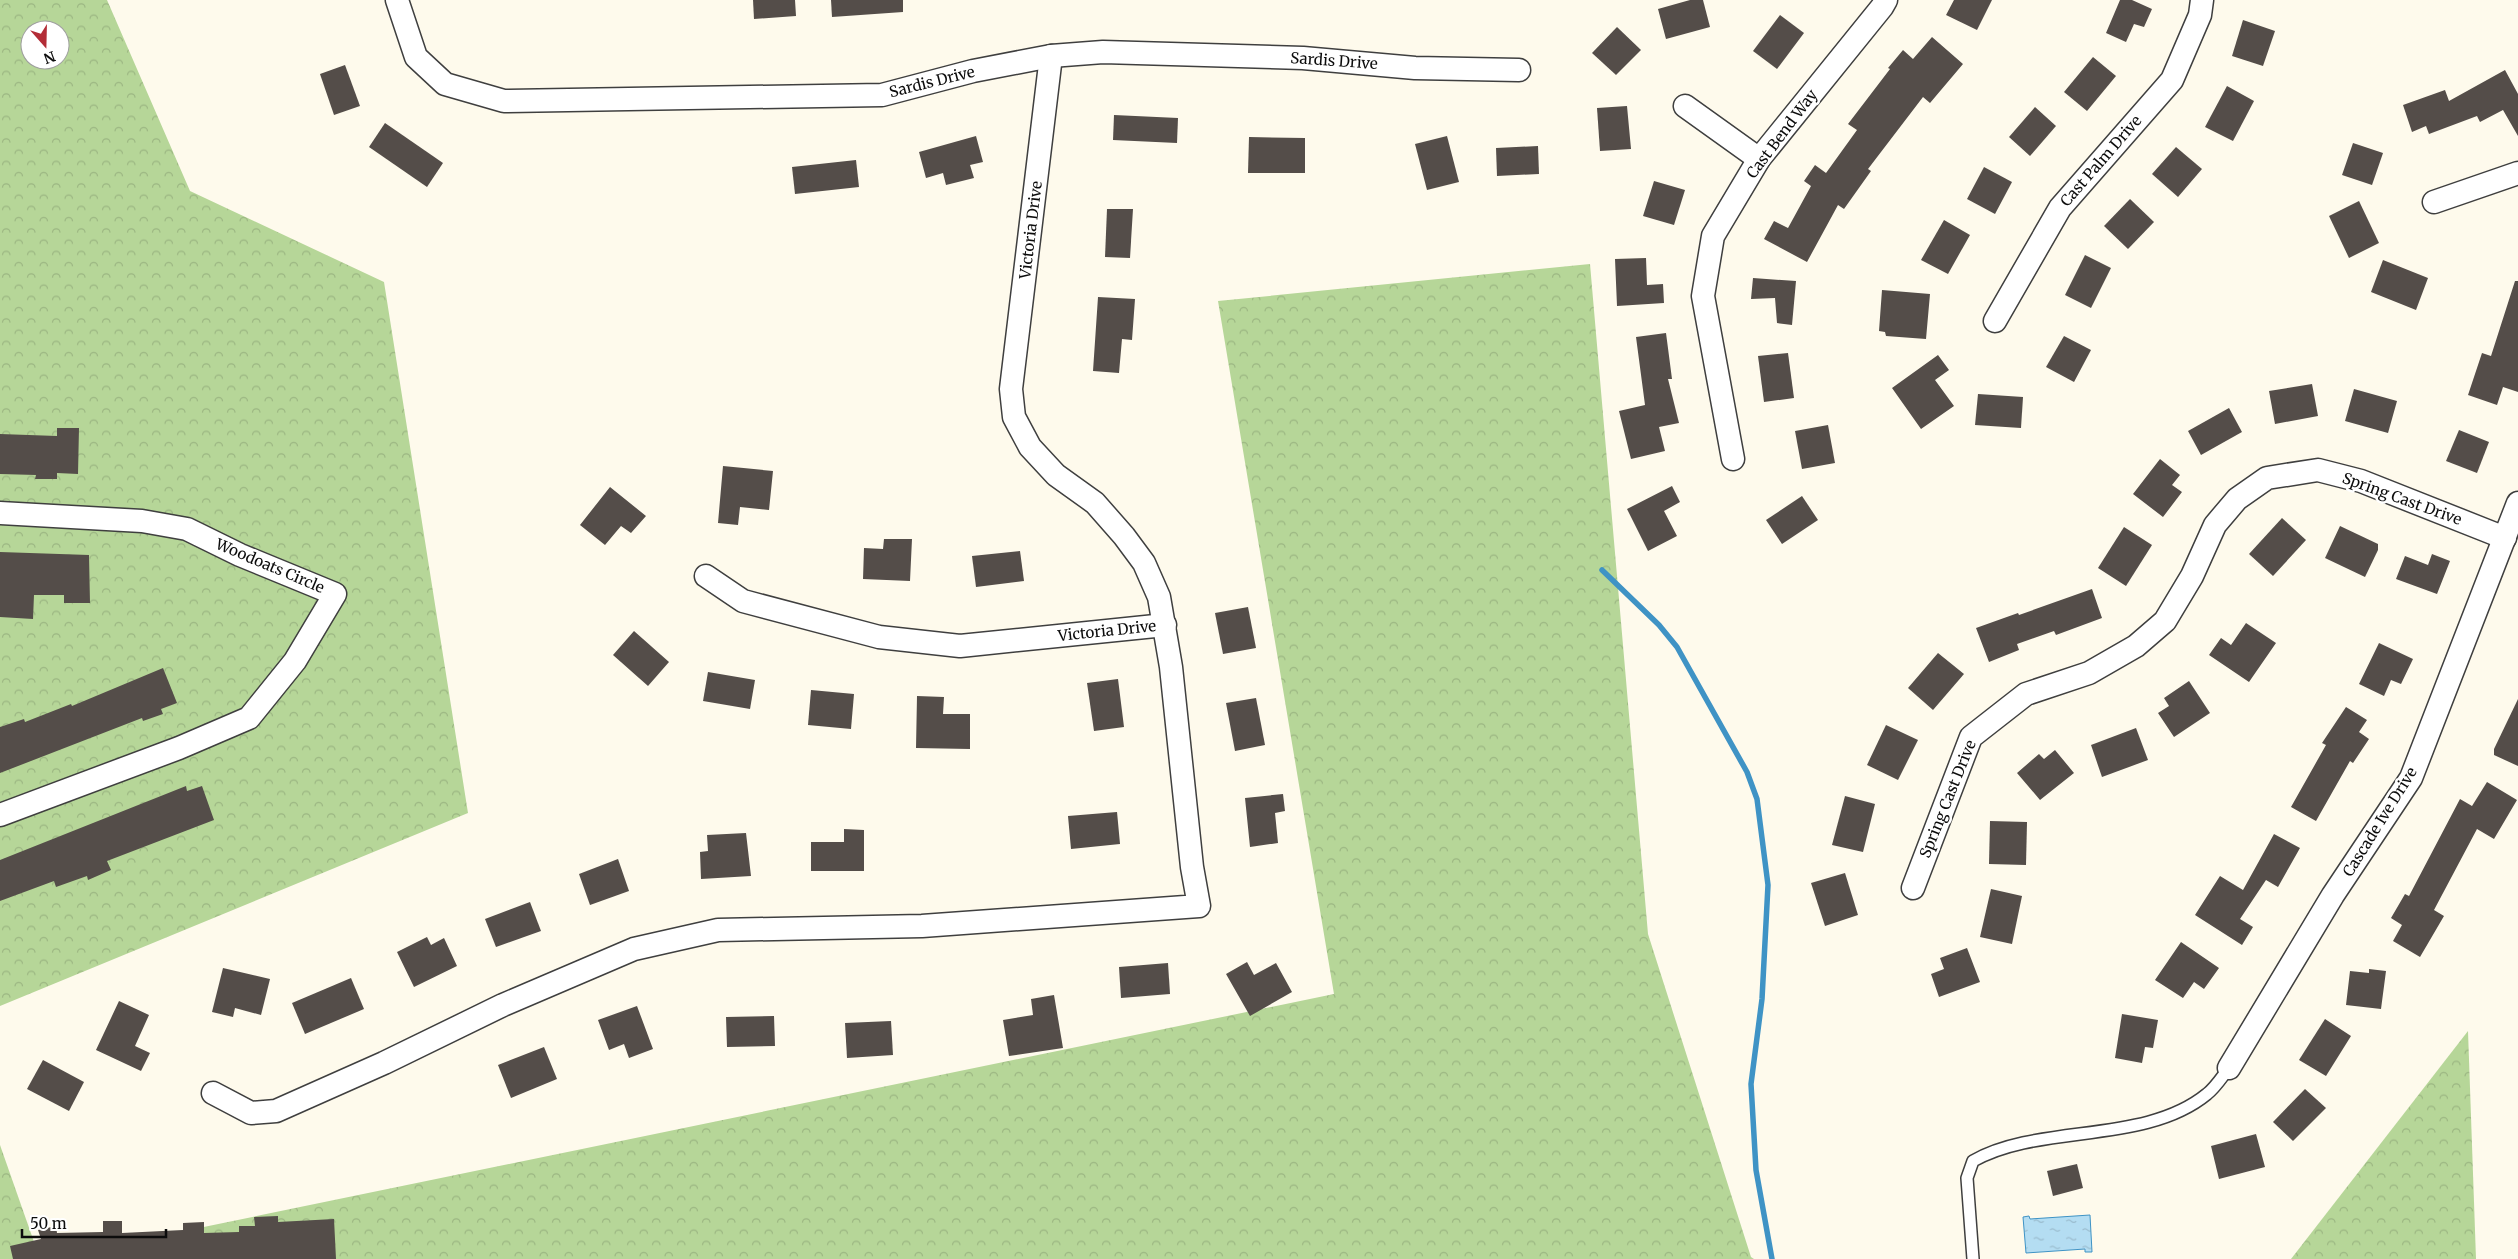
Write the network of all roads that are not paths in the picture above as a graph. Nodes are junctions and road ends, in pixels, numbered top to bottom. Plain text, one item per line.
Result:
1 (396, 0) edge
2 (1886, 0) edge
3 (2202, 0) edge
4 (1051, 56) junction
5 (1518, 70) dead end
6 (1685, 106) dead end
7 (1759, 159) junction
8 (2518, 174) edge
9 (2434, 202) dead end
10 (1995, 320) dead end
11 (1733, 459) dead end
12 (2518, 503) edge
13 (0, 513) edge
14 (2505, 538) junction
15 (706, 576) dead end
16 (1165, 625) junction
17 (0, 815) edge
18 (1913, 888) dead end
19 (2230, 1068) joint
20 (213, 1093) dead end
21 (1973, 1259) edge

1 - 4 street, Sardis Drive
2 - 7 street, Cast Bend Way
3 - 10 street, Cast Palm Drive
4 - 5 street, Sardis Drive
4 - 16 street, Victoria Drive
6 - 7 street
7 - 11 street, Cast Bend Way
8 - 9 street
12 - 14 street, Cascade Ive Drive
13 - 17 street, Woodoats Circle
14 - 18 street, Spring Cast Drive
14 - 19 street, Cascade Ive Drive
15 - 16 street, Victoria Drive
16 - 20 street
19 - 21 lane

